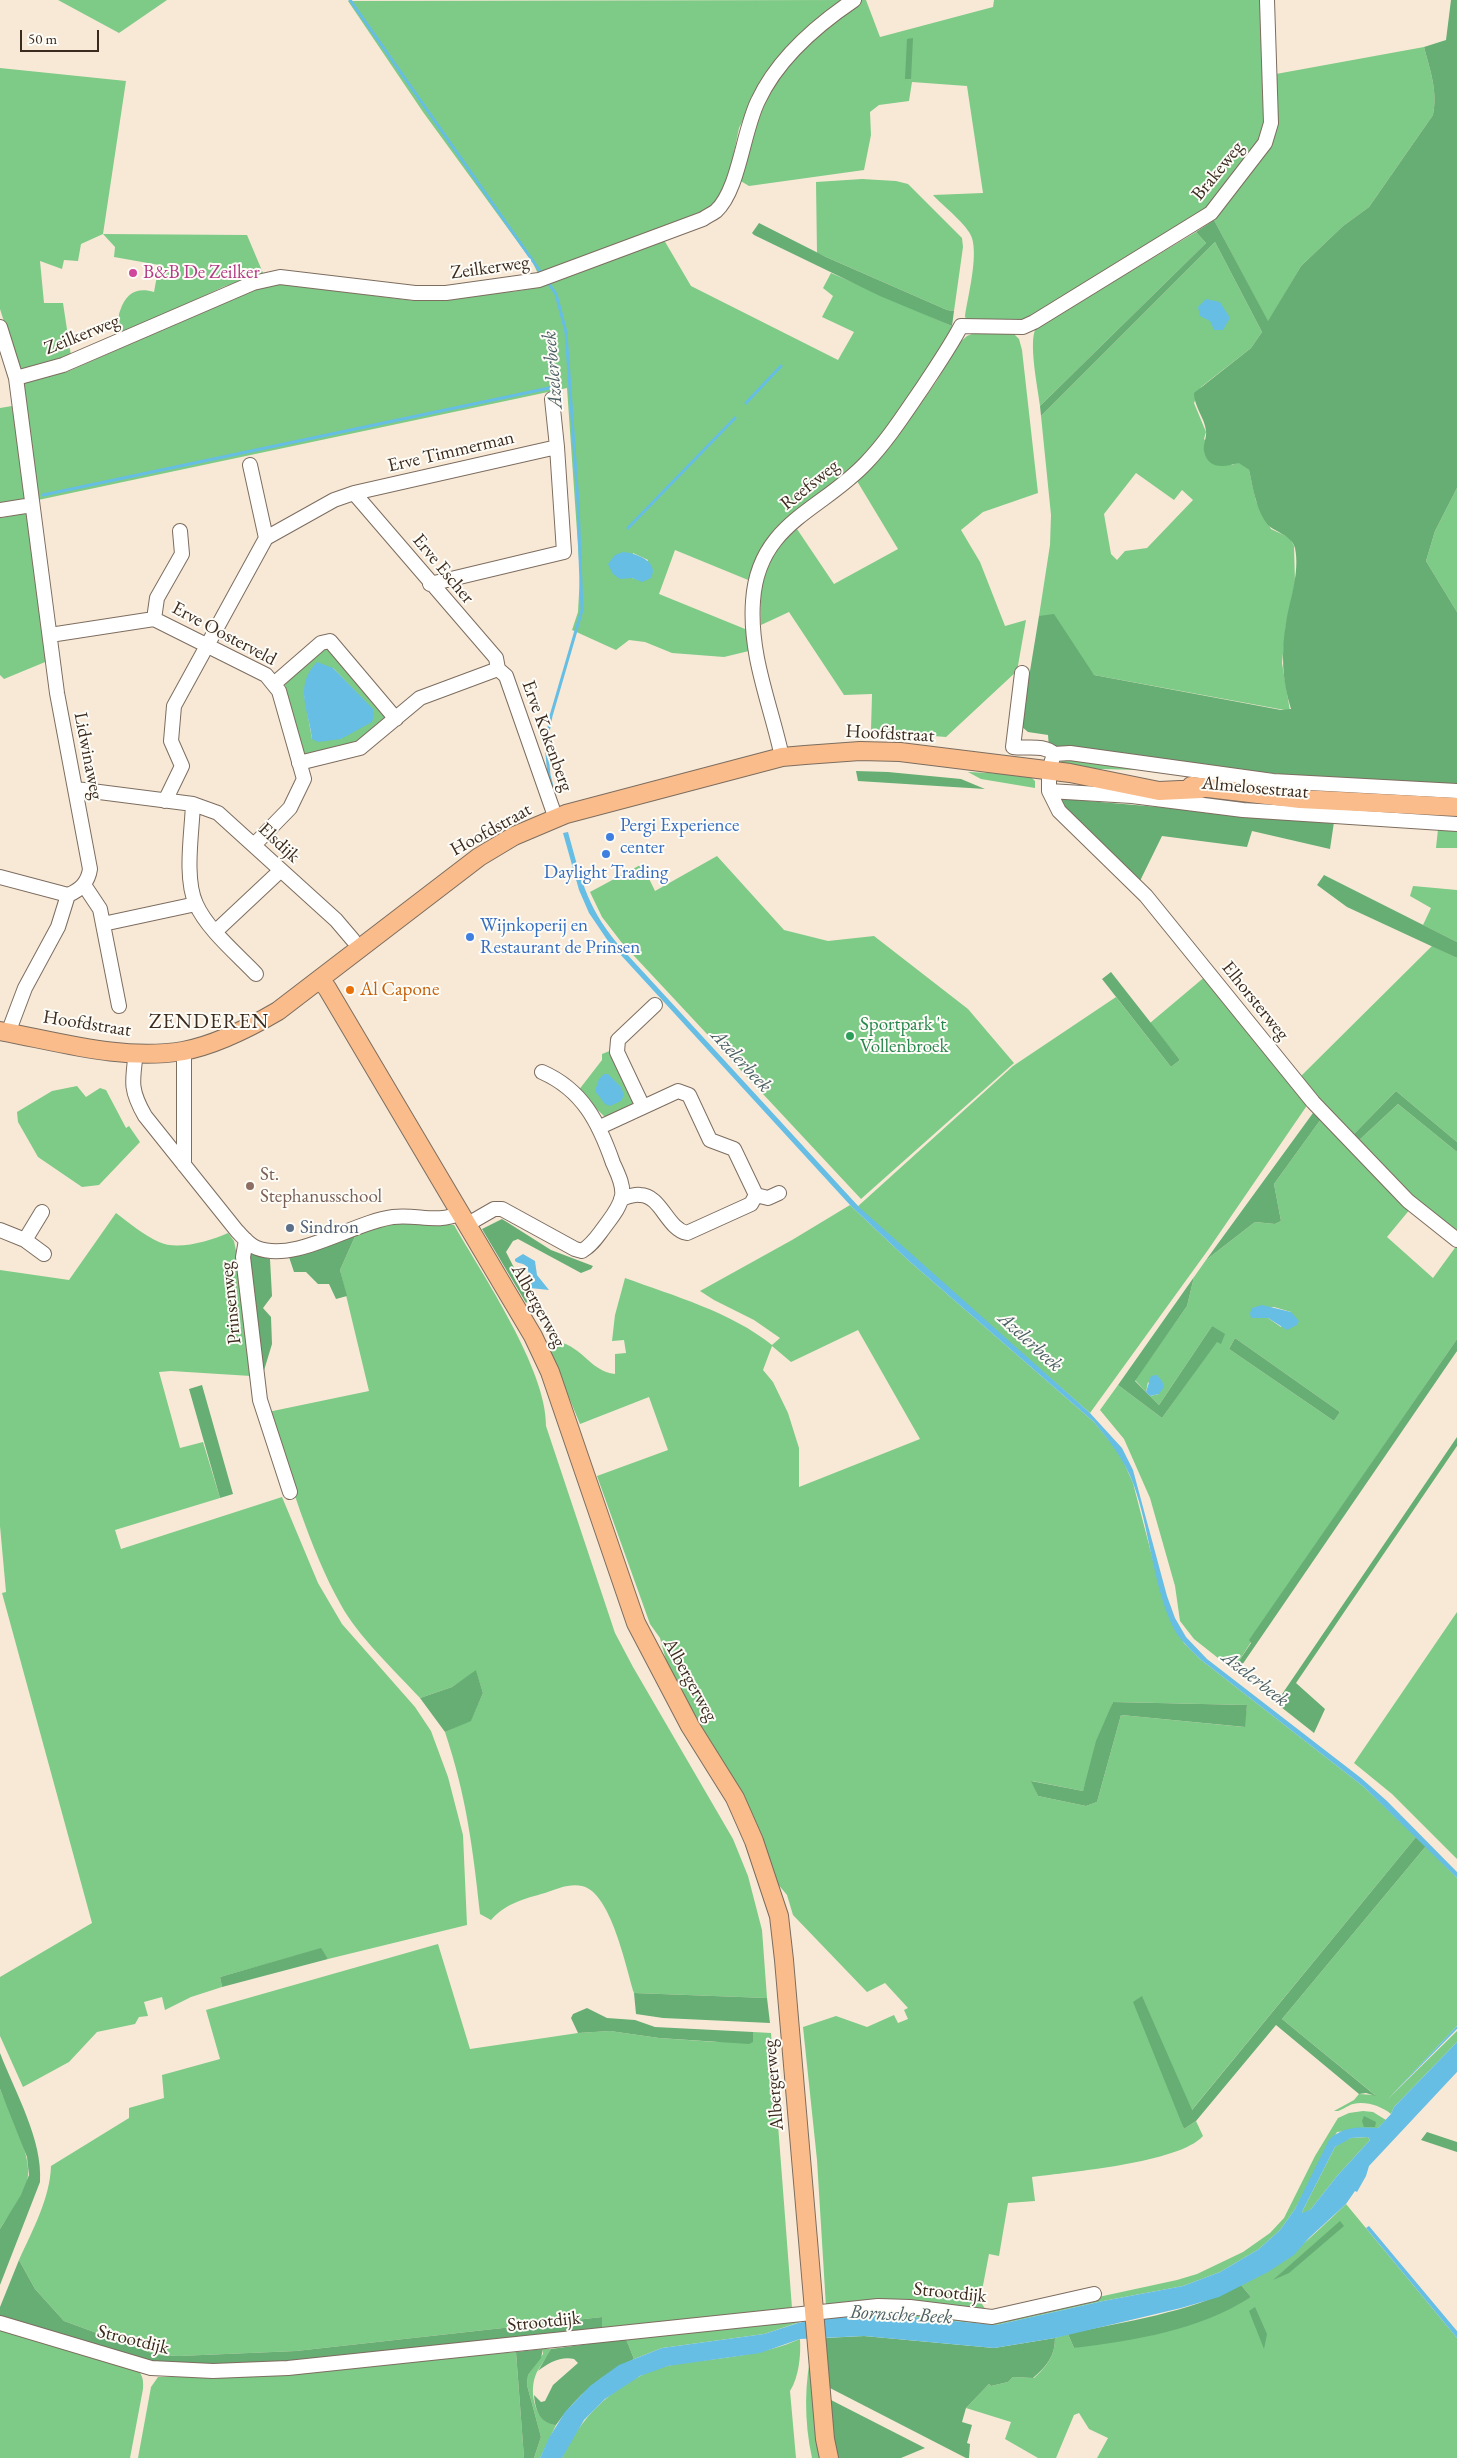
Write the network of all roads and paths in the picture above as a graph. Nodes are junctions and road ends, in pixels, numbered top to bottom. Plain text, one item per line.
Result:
1 (854, 0) edge
2 (1267, 0) edge
3 (0, 327) edge
4 (1023, 327) joint
5 (16, 378) junction
6 (552, 399) dead end
7 (556, 448) junction
8 (250, 465) dead end
9 (354, 493) junction
10 (32, 505) junction
11 (0, 510) edge
12 (180, 531) dead end
13 (266, 538) junction
14 (430, 584) junction
15 (154, 619) junction
16 (50, 635) junction
17 (208, 644) junction
18 (498, 669) junction
19 (1022, 673) dead end
20 (275, 683) junction
21 (401, 714) junction
22 (782, 757) junction
23 (1051, 762) junction
24 (299, 763) junction
25 (76, 789) junction
26 (1049, 791) junction
27 (1457, 791) edge
28 (165, 801) junction
29 (193, 804) junction
30 (1457, 807) edge
31 (556, 819) junction
32 (1457, 824) edge
33 (254, 845) junction
34 (281, 870) junction
35 (0, 874) edge
36 (84, 885) junction
37 (68, 895) junction
38 (196, 904) junction
39 (104, 924) junction
40 (216, 931) junction
41 (354, 940) dead end
42 (256, 974) dead end
43 (320, 980) junction
44 (655, 1005) dead end
45 (120, 1006) dead end
46 (4, 1032) edge
47 (184, 1050) junction
48 (136, 1053) junction
49 (542, 1072) dead end
50 (643, 1107) junction
51 (600, 1127) junction
52 (184, 1165) junction
53 (779, 1193) dead end
54 (756, 1195) junction
55 (621, 1199) junction
56 (42, 1212) dead end
57 (464, 1218) junction
58 (0, 1230) edge
59 (25, 1240) junction
60 (246, 1240) junction
61 (1457, 1240) edge
62 (44, 1254) dead end
63 (290, 1492) dead end
64 (1094, 2294) dead end
65 (815, 2315) junction
66 (0, 2323) edge
67 (829, 2458) edge

1 - 5 street, Zeilkerweg
2 - 4 street, Brakeweg
3 - 5 street, Lidwinaweg
4 - 22 street, Reefsweg
5 - 10 street, Lidwinaweg
6 - 7 street
7 - 9 street, Erve Timmerman
7 - 14 street
8 - 13 street
9 - 13 street
9 - 14 street, Erve Escher
10 - 11 street
10 - 16 street, Lidwinaweg
12 - 15 street, Erve Oosterveld
13 - 17 street
14 - 18 street, Erve Escher
15 - 16 street, Erve Oosterveld
15 - 17 street, Erve Oosterveld
16 - 25 street, Lidwinaweg
17 - 20 street, Erve Oosterveld
17 - 28 street
18 - 21 street
18 - 31 street, Erve Kokenberg
19 - 23 street
20 - 21 street, Erve Oosterveld
20 - 24 street, Erve Oosterveld
21 - 24 street
22 - 23 main road, Hoofdstraat
22 - 31 main road, Hoofdstraat
23 - 26 street, Elhorsterweg
23 - 27 street, Almelosestraat
23 - 30 main road, Almelosestraat
24 - 33 street, Erve Oosterveld
25 - 28 street, Elsdijk
25 - 36 street, Lidwinaweg
26 - 32 street, Almelosestraat
26 - 61 street, Elhorsterweg
28 - 29 street, Elsdijk
29 - 33 street, Elsdijk
29 - 38 street
31 - 43 main road, Hoofdstraat
33 - 34 street, Elsdijk
34 - 40 street
34 - 41 street, Elsdijk
35 - 37 street
36 - 37 street
36 - 39 street
37 - 46 street
38 - 39 street
38 - 40 street
39 - 45 street
40 - 42 street
43 - 47 main road, Hoofdstraat
43 - 57 main road, Albergerweg
44 - 50 street
46 - 48 main road, Hoofdstraat
47 - 48 main road, Hoofdstraat
47 - 52 street
48 - 52 street
49 - 51 street
50 - 51 street
50 - 54 street
51 - 55 street
52 - 60 street
53 - 54 street
54 - 55 street
55 - 57 street, Prinsenweg
56 - 59 street
57 - 60 street, Prinsenweg
57 - 65 main road, Albergerweg
58 - 59 street
59 - 62 street
60 - 63 street, Prinsenweg
64 - 65 street, Strootdijk
65 - 66 street, Strootdijk
65 - 67 main road, Albergerweg

